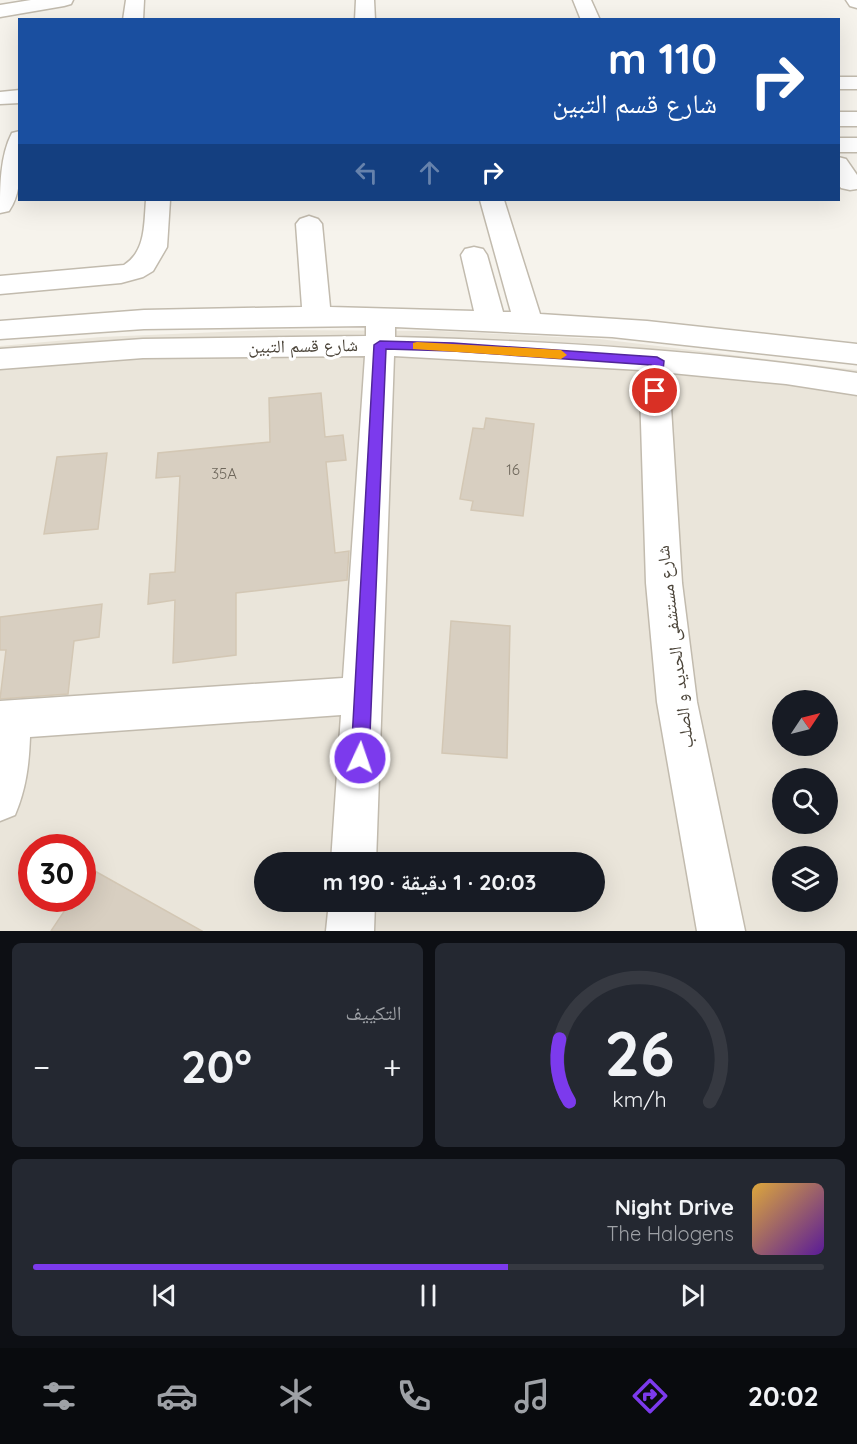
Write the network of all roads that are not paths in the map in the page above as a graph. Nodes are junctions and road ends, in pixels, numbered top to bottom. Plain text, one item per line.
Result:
1 (64, 0) edge
2 (135, 0) edge
3 (365, 0) edge
4 (582, 0) edge
5 (0, 11) edge
6 (133, 18) edge
7 (365, 18) edge
8 (590, 18) edge
9 (840, 83) edge
10 (857, 83) edge
11 (18, 96) edge
12 (0, 98) edge
13 (840, 119) edge
14 (857, 119) edge
15 (18, 138) edge
16 (0, 139) edge
17 (18, 145) edge
18 (840, 145) edge
19 (857, 145) edge
20 (158, 201) edge
21 (492, 201) edge
22 (0, 206) edge
23 (309, 224) dead end
24 (474, 255) dead end
25 (0, 285) edge
26 (317, 318) junction
27 (491, 322) junction
28 (529, 324) junction
29 (0, 330) edge
30 (380, 331) junction
31 (857, 354) edge
32 (0, 359) edge
33 (657, 361) junction
34 (857, 384) edge
35 (363, 695) junction
36 (6, 720) edge
37 (0, 800) edge
38 (355, 852) edge
39 (351, 912) edge
40 (350, 931) edge
41 (722, 931) edge

1 - 5 street
2 - 6 street
3 - 7 street
4 - 8 street
9 - 10 street
11 - 12 street
13 - 14 street
15 - 16 street
17 - 22 street
18 - 19 street
20 - 25 street
21 - 28 street
23 - 26 street
24 - 27 street
26 - 29 street, شارع قسم التبين
26 - 30 street, شارع قسم التبين
27 - 28 street, شارع قسم التبين
27 - 30 street, شارع قسم التبين
28 - 31 street, شارع قسم التبين
30 - 32 street, شارع قسم التبين
30 - 33 street, شارع قسم التبين
30 - 35 street
33 - 34 street, شارع قسم التبين
33 - 41 street, شارع مستشفى الحديد و الصلب
35 - 36 street
35 - 38 street
36 - 37 street
39 - 40 street

